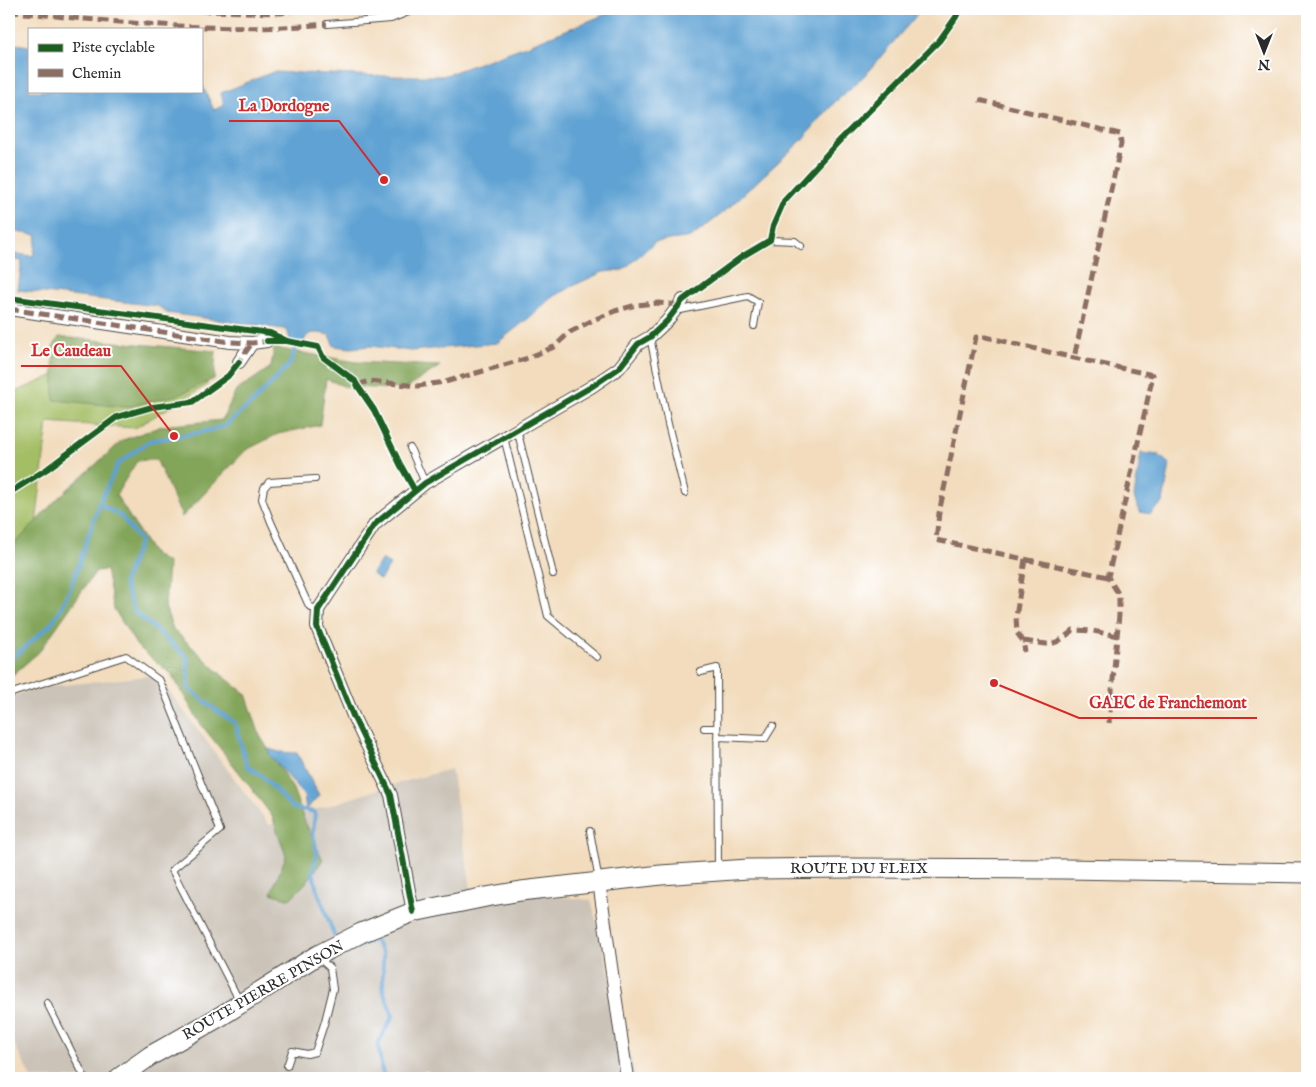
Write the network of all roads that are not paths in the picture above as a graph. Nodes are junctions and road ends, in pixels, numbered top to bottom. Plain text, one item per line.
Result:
1 (416, 9) edge
2 (327, 24) dead end
3 (801, 246) dead end
4 (684, 300) joint
5 (9, 310) edge
6 (674, 311) junction
7 (754, 326) dead end
8 (650, 337) junction
9 (267, 341) dead end
10 (252, 343) junction
11 (240, 362) dead end
12 (517, 430) junction
13 (504, 437) junction
14 (410, 448) dead end
15 (315, 479) dead end
16 (425, 483) junction
17 (685, 493) dead end
18 (553, 574) dead end
19 (318, 610) junction
20 (597, 657) dead end
21 (701, 672) dead end
22 (9, 694) edge
23 (773, 726) dead end
24 (704, 728) dead end
25 (717, 728) junction
26 (717, 737) junction
27 (590, 831) dead end
28 (718, 871) junction
29 (1307, 873) edge
30 (599, 882) junction
31 (413, 912) junction
32 (316, 956) junction
33 (47, 1003) dead end
34 (241, 1003) junction
35 (288, 1066) dead end
36 (85, 1078) edge
37 (119, 1078) edge
38 (627, 1078) edge

1 - 2 lane
3 - 4 lane
4 - 6 street
5 - 10 street
6 - 7 lane
6 - 8 street
8 - 12 street
8 - 17 lane
9 - 10 street
10 - 11 street
12 - 13 street
12 - 18 lane
13 - 16 street
13 - 20 lane
14 - 16 lane
15 - 19 lane
16 - 19 street
19 - 31 street
21 - 25 lane
22 - 34 lane
23 - 26 lane
24 - 25 lane
25 - 26 lane
26 - 28 lane
27 - 30 lane
28 - 29 main road, ROUTE DU FLEIX
28 - 30 main road, ROUTE DU FLEIX
30 - 31 main road, ROUTE DU FLEIX
30 - 38 street
31 - 32 main road, ROUTE PIERRE PINSON
32 - 34 main road, ROUTE PIERRE PINSON
32 - 35 lane
33 - 36 lane
34 - 37 main road, ROUTE PIERRE PINSON

